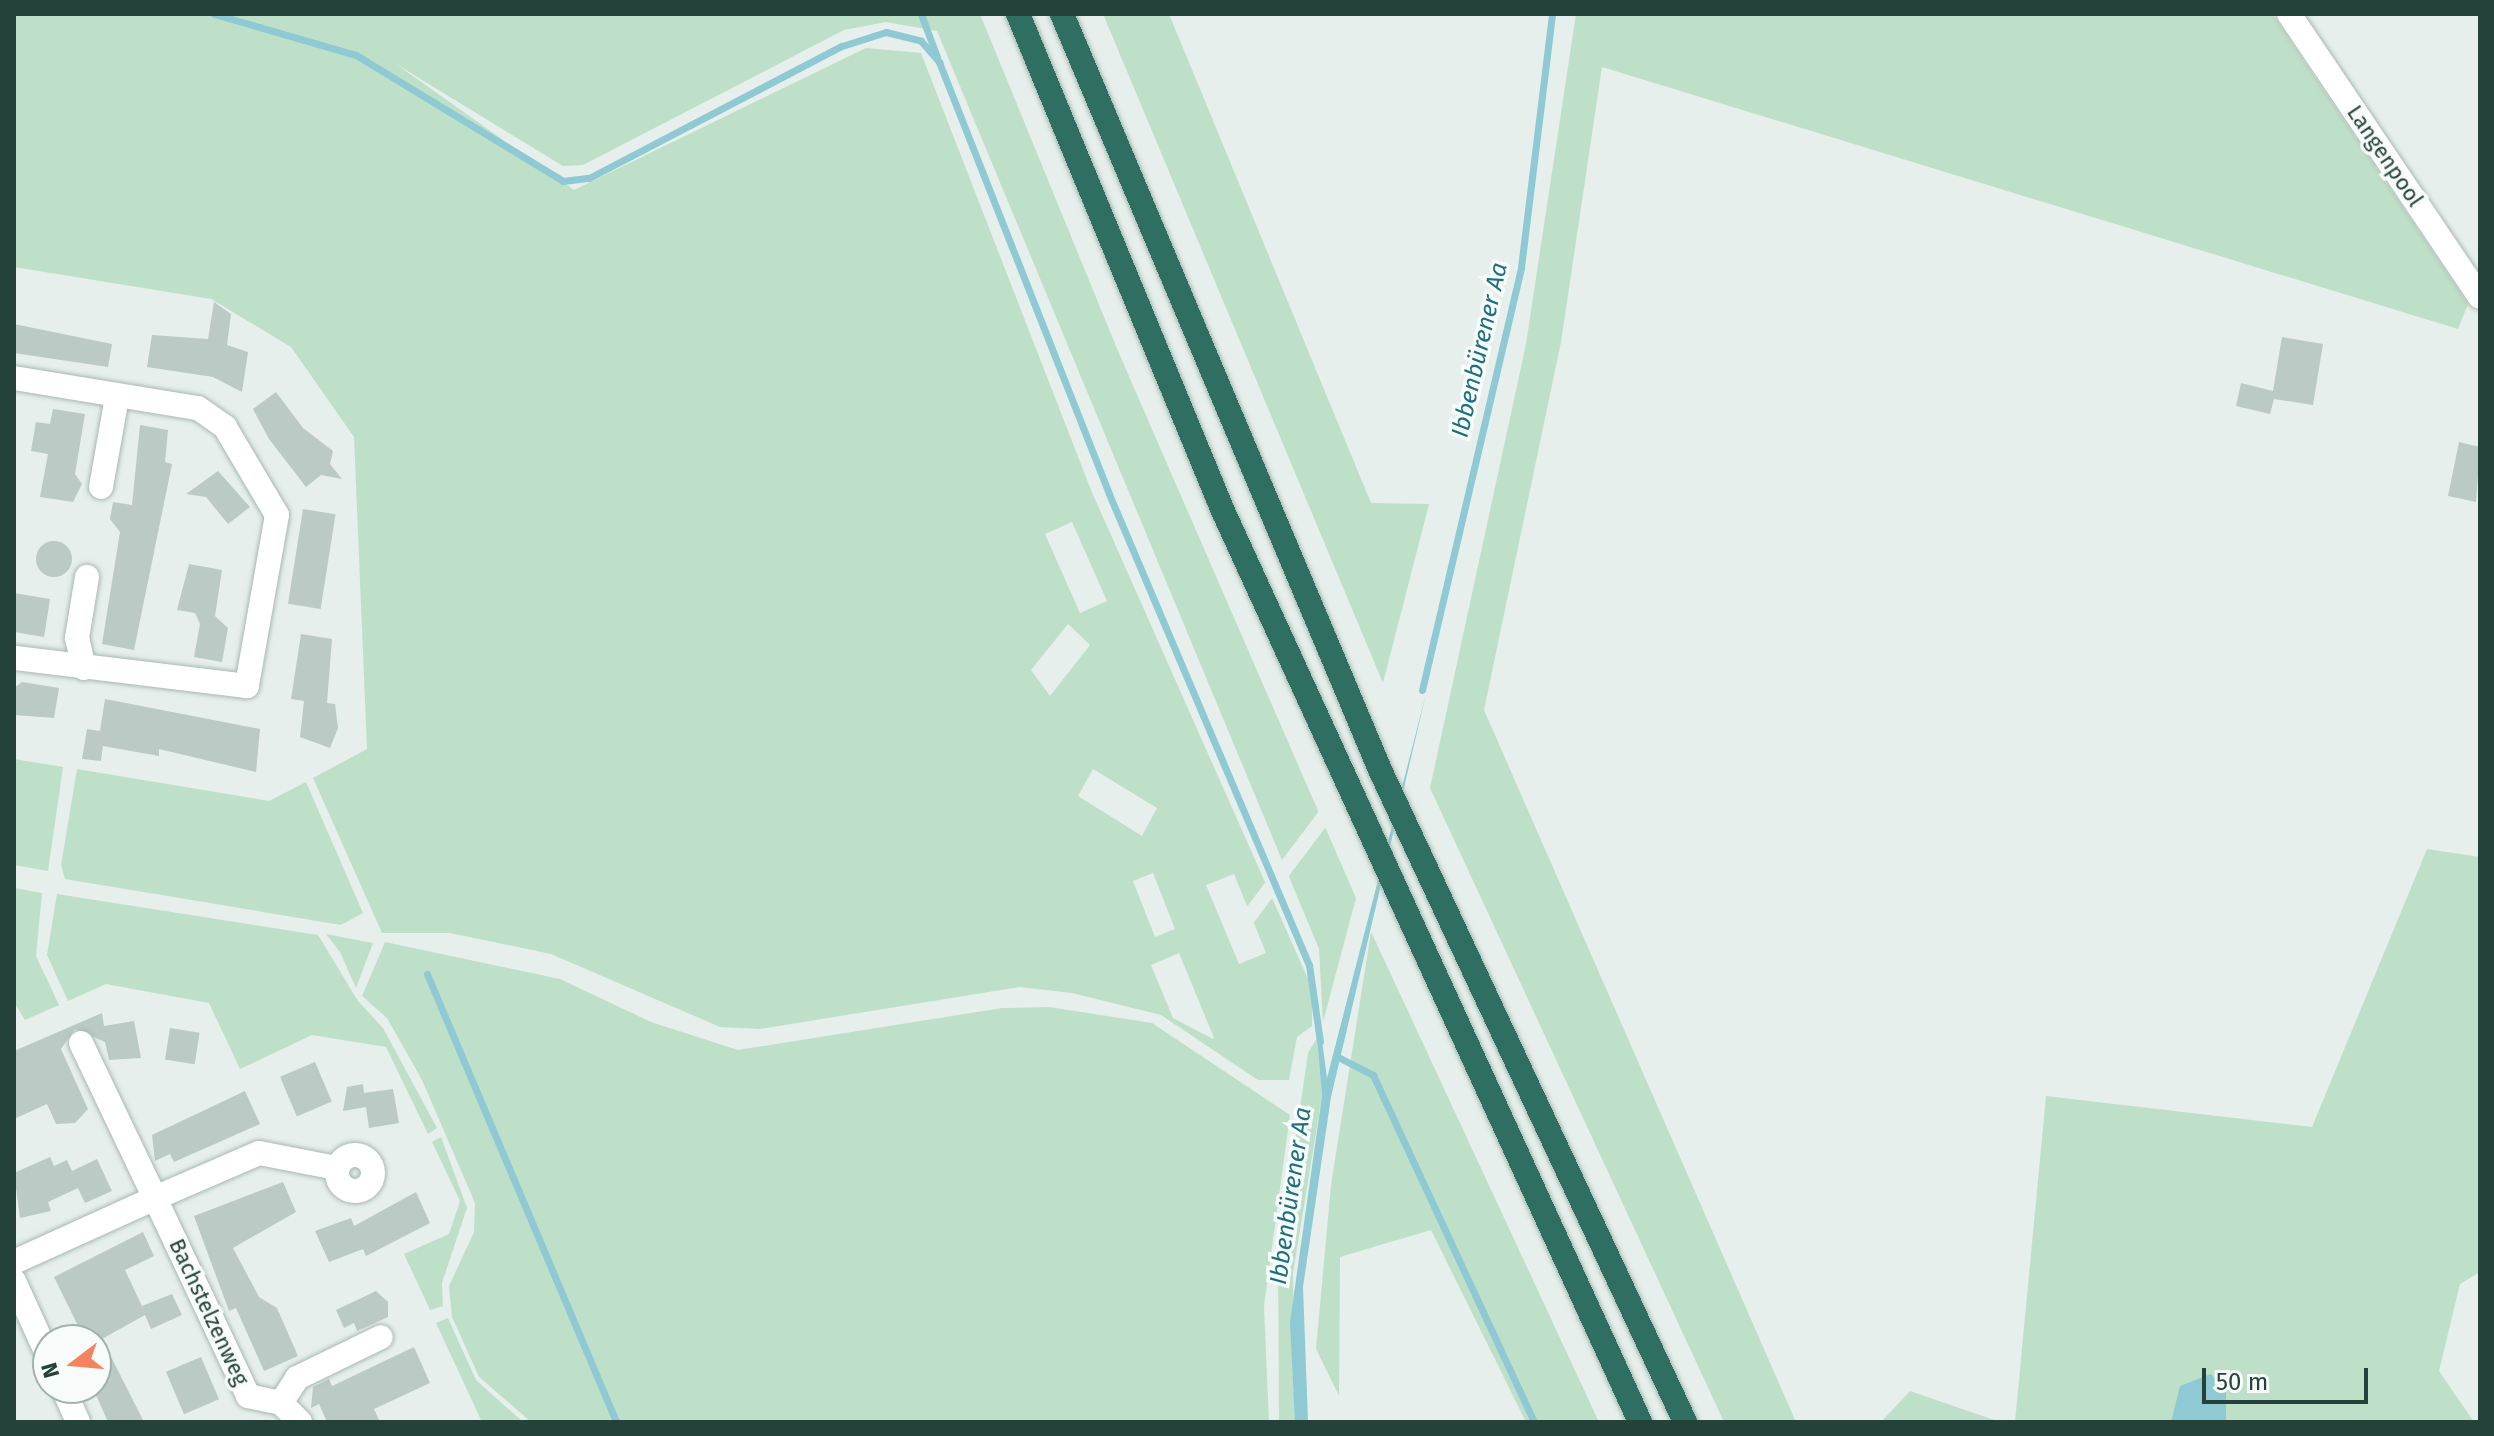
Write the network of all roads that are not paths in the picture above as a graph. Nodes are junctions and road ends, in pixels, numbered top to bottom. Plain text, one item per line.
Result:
1 (1018, 14) edge
2 (1062, 14) edge
3 (2289, 14) edge
4 (2480, 297) edge
5 (14, 378) edge
6 (117, 397) junction
7 (101, 487) dead end
8 (87, 577) dead end
9 (14, 658) edge
10 (84, 668) junction
11 (81, 1043) dead end
12 (337, 1168) dead end
13 (155, 1198) junction
14 (14, 1262) edge
15 (14, 1281) edge
16 (33, 1324) edge
17 (381, 1337) dead end
18 (281, 1403) junction
19 (300, 1422) edge
20 (1640, 1422) edge
21 (1685, 1422) edge

1 - 20 highway
2 - 21 highway
3 - 4 street, Langenpool
5 - 6 street
6 - 7 street
6 - 10 street
8 - 10 street
9 - 10 street
11 - 13 street, Bachstelzenweg
12 - 13 street
13 - 14 street
13 - 18 street, Bachstelzenweg
15 - 16 street
17 - 18 street
18 - 19 street, Bachstelzenweg

